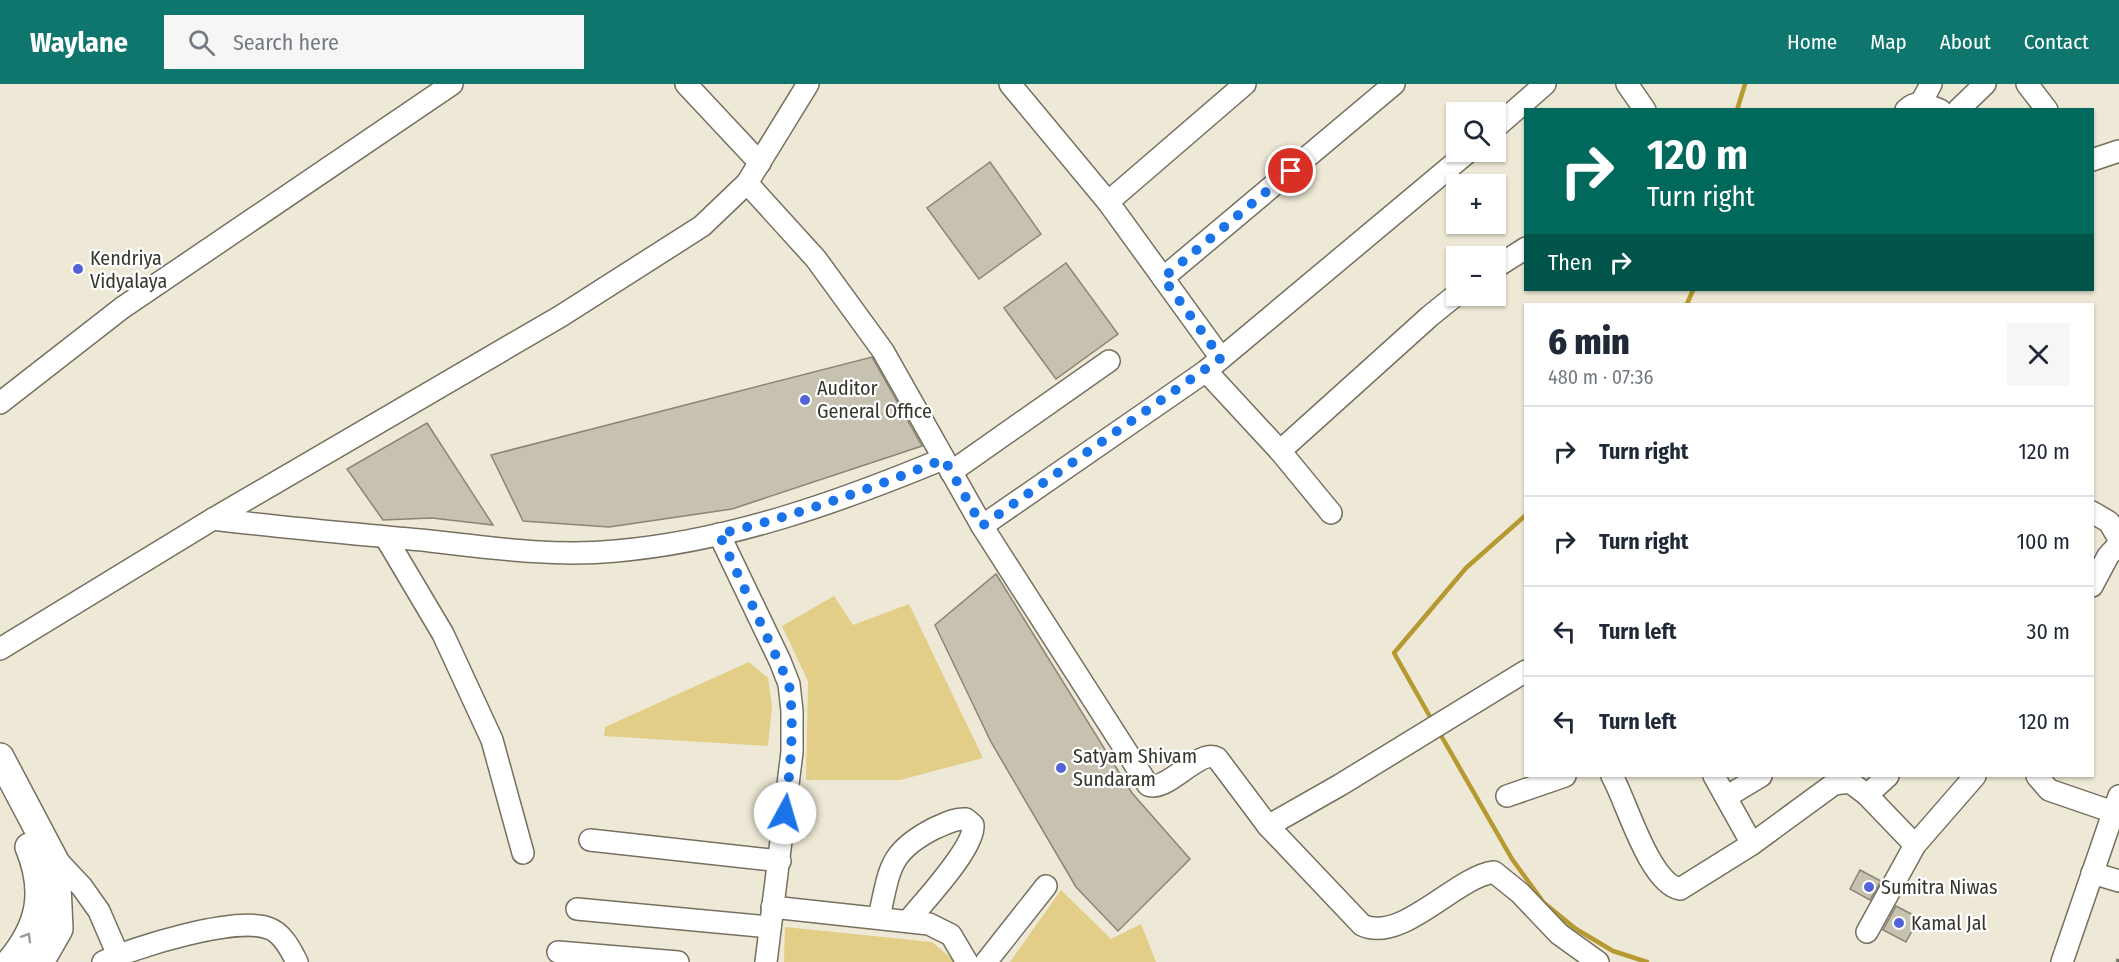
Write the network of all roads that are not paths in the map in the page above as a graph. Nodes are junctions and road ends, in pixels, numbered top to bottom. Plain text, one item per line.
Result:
1 (452, 84) edge
2 (686, 84) edge
3 (808, 84) edge
4 (1010, 84) edge
5 (1245, 84) edge
6 (1394, 84) edge
7 (1627, 84) edge
8 (1931, 84) edge
9 (1985, 84) edge
10 (2027, 84) edge
11 (1542, 85) edge
12 (1922, 107) edge
13 (1644, 108) edge
14 (1960, 108) edge
15 (2045, 108) edge
16 (1506, 119) edge
17 (2119, 151) edge
18 (2094, 159) edge
19 (1456, 162) edge
20 (760, 163) junction
21 (747, 183) junction
22 (1108, 202) junction
23 (1524, 249) edge
24 (1506, 261) edge
25 (1163, 278) junction
26 (1446, 304) edge
27 (1109, 361) dead end
28 (1214, 364) junction
29 (0, 403) edge
30 (1280, 451) junction
31 (947, 465) junction
32 (1331, 513) dead end
33 (2094, 513) edge
34 (213, 519) junction
35 (982, 526) junction
36 (719, 534) junction
37 (386, 538) junction
38 (2119, 539) edge
39 (2119, 544) edge
40 (2094, 582) edge
41 (0, 649) edge
42 (1524, 672) edge
43 (0, 757) edge
44 (1562, 777) edge
45 (1612, 777) edge
46 (1715, 777) edge
47 (1759, 777) edge
48 (1887, 777) edge
49 (1974, 777) edge
50 (2038, 777) edge
51 (1848, 779) edge
52 (0, 793) edge
53 (1867, 795) junction
54 (1507, 796) dead end
55 (1726, 797) junction
56 (2116, 804) edge
57 (1268, 826) junction
58 (590, 840) dead end
59 (1752, 844) junction
60 (1915, 845) junction
61 (523, 853) dead end
62 (52, 855) junction
63 (780, 861) junction
64 (2092, 873) junction
65 (2119, 881) edge
66 (1046, 886) dead end
67 (577, 909) dead end
68 (771, 917) junction
69 (879, 917) junction
70 (909, 920) junction
71 (1867, 932) dead end
72 (558, 952) dead end
73 (110, 958) edge
74 (10, 962) edge
75 (40, 962) edge
76 (297, 962) edge
77 (678, 962) edge
78 (766, 962) edge
79 (968, 962) edge
80 (987, 962) edge
81 (1598, 962) edge
82 (2062, 962) edge

1 - 29 street
2 - 20 street
3 - 20 street
4 - 22 street
5 - 22 street
6 - 25 street
7 - 13 street
8 - 12 street
9 - 14 street
10 - 15 street
11 - 16 street
17 - 18 street
19 - 28 street
20 - 21 street
21 - 31 street
21 - 34 street
22 - 25 street
23 - 24 street
25 - 28 street
26 - 30 street
27 - 31 street
28 - 30 street
28 - 35 street
30 - 32 street
31 - 35 street
31 - 36 street
33 - 38 street
34 - 37 street
34 - 41 street
35 - 57 street
36 - 37 street
36 - 63 street
37 - 61 street
39 - 40 street
42 - 57 street
43 - 62 main road
44 - 54 street
45 - 59 street
46 - 55 street
47 - 55 street
48 - 53 street
49 - 60 street
50 - 56 street
51 - 53 street
51 - 59 street
74 -> 52 main road
53 - 60 street
55 - 59 street
56 - 64 street
57 - 81 street
58 - 63 street
60 - 71 street
62 - 73 street
62 - 75 main road
63 - 68 street
64 - 65 street
64 - 82 street
66 - 80 street
67 - 68 street
68 - 69 street
68 - 78 street
69 - 70 street
69 - 70 street
70 - 79 street
72 - 77 street
73 - 76 street

